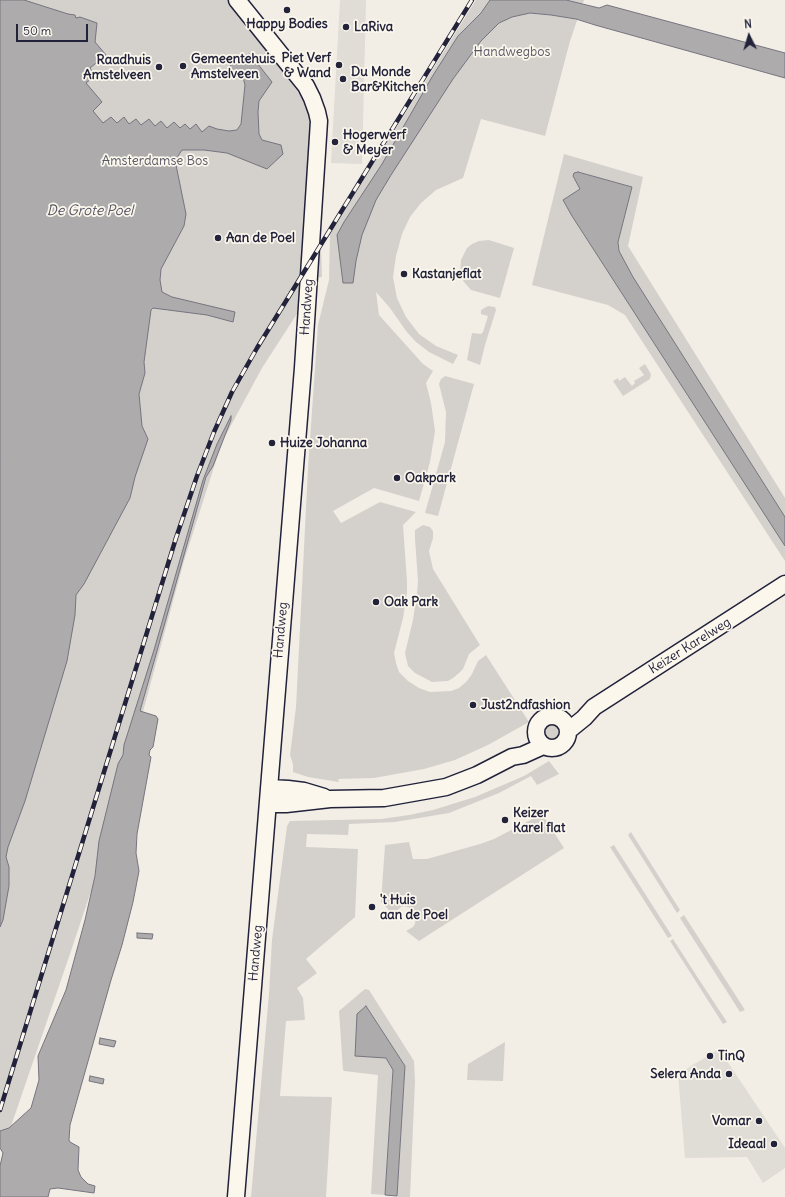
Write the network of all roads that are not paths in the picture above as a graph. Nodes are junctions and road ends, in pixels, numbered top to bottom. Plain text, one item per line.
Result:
1 (237, 0) edge
2 (785, 584) edge
3 (564, 724) junction
4 (539, 740) junction
5 (268, 796) junction
6 (236, 1197) edge

1 - 5 main road, Handweg
2 - 3 main road, Keizer Karelweg
3 - 4 main road
3 - 4 main road
4 - 5 main road
5 - 6 main road, Handweg

